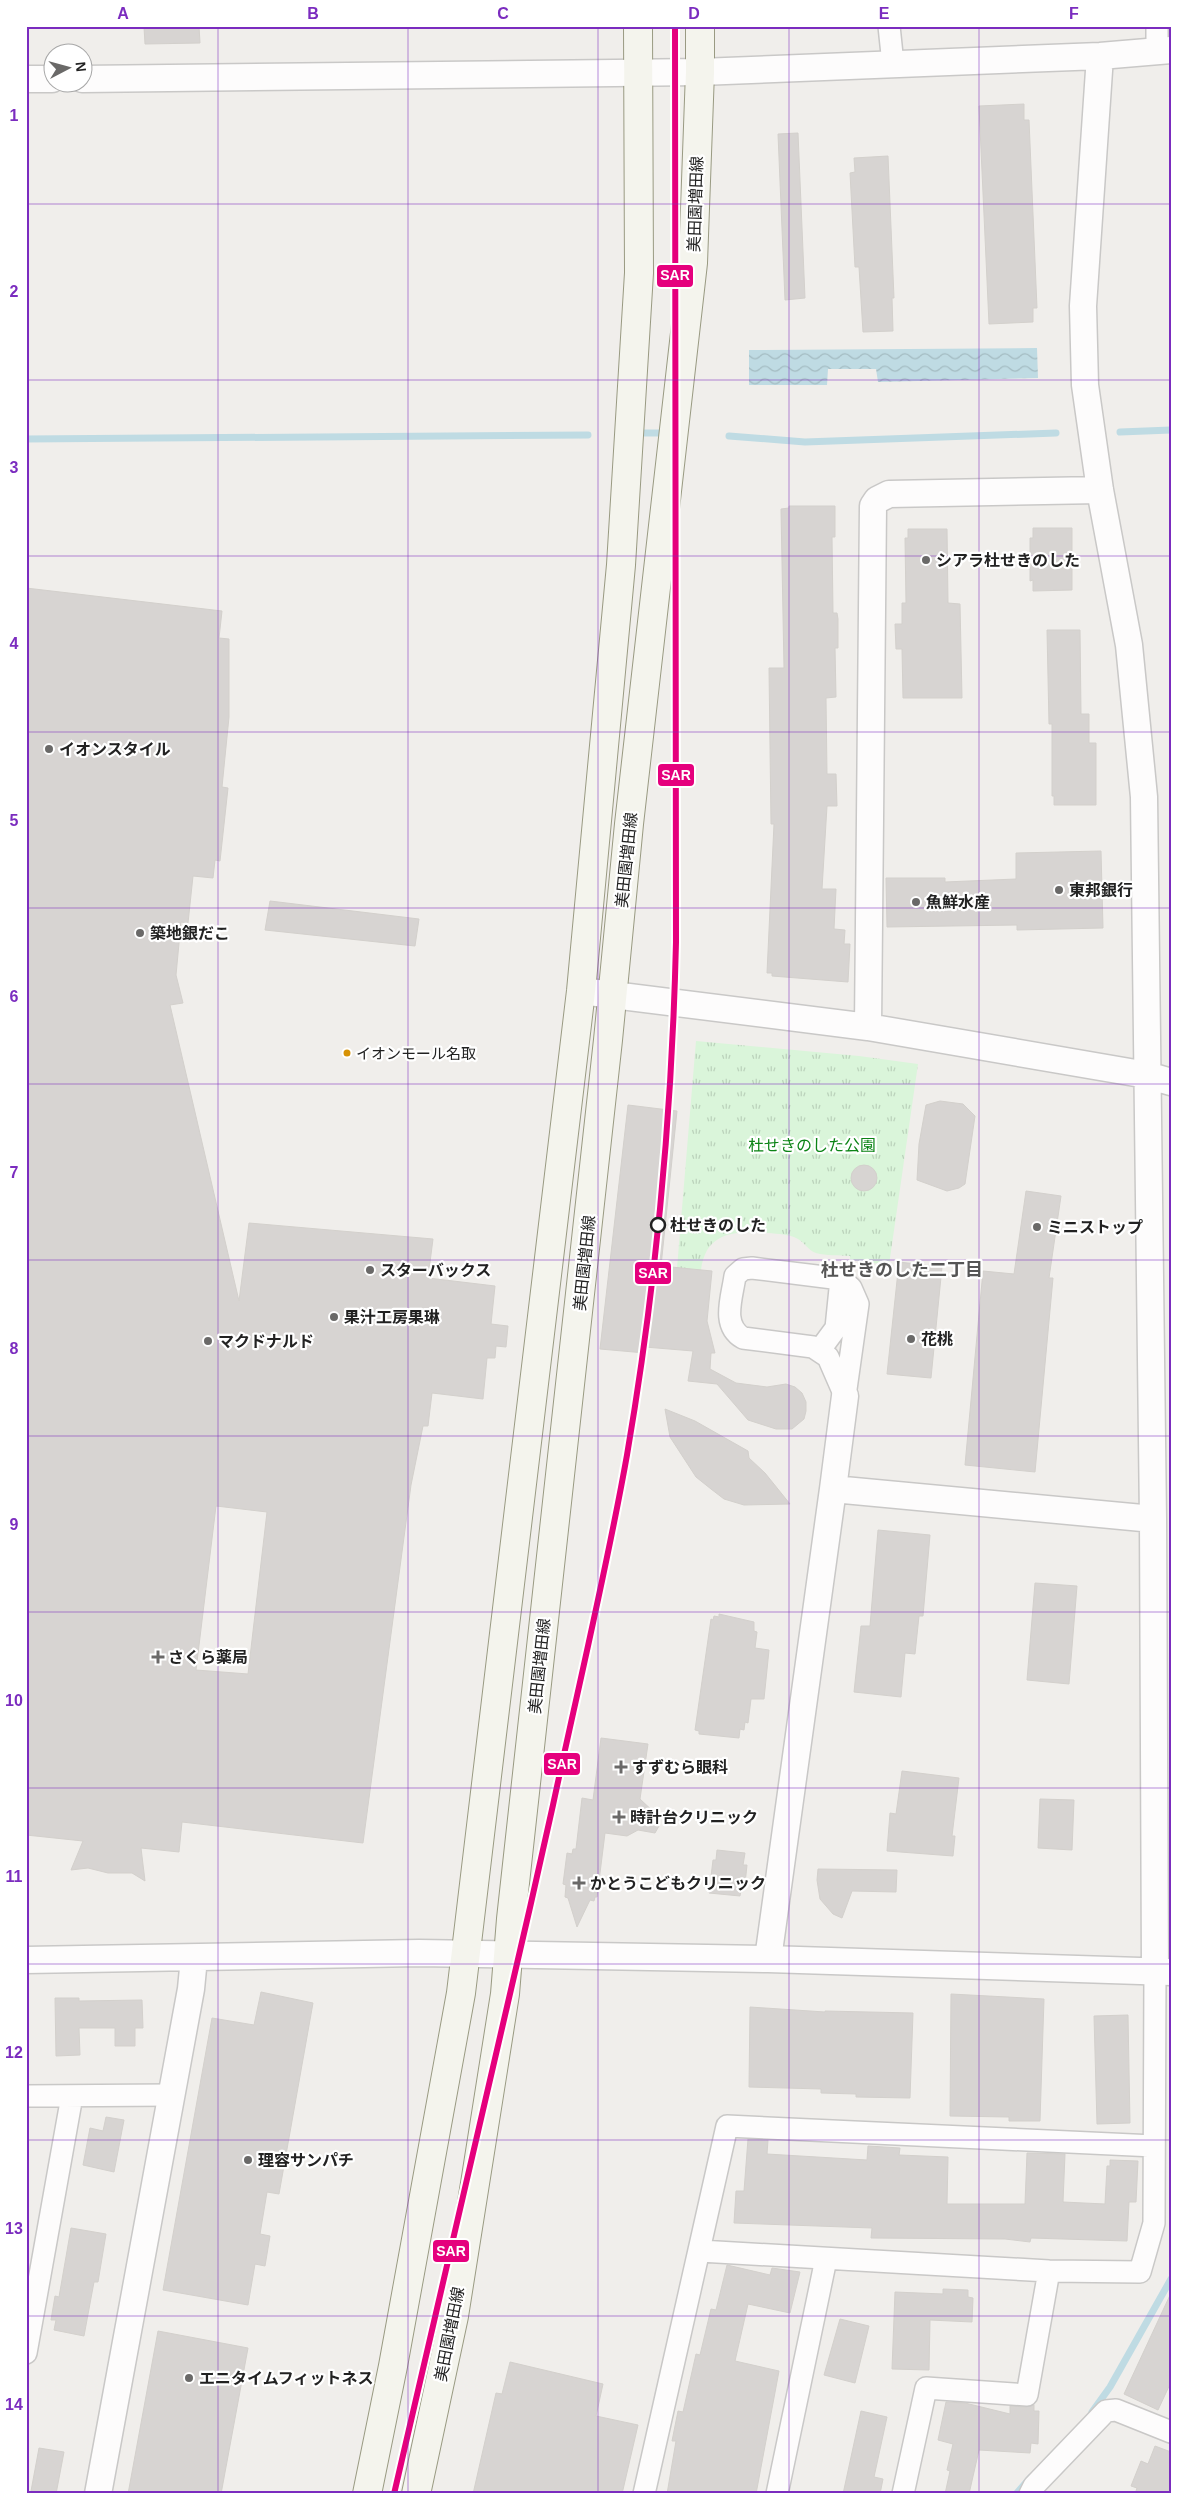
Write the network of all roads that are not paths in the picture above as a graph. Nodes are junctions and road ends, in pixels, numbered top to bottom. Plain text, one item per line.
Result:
1 (638, 26) edge
2 (700, 26) edge
3 (889, 26) edge
4 (1162, 42) edge
5 (1100, 56) junction
6 (893, 64) junction
7 (700, 72) junction
8 (638, 73) junction
9 (26, 79) edge
10 (42, 79) edge
11 (92, 79) edge
12 (1100, 490) junction
13 (581, 991) junction
14 (613, 996) junction
15 (868, 1027) junction
16 (1159, 1078) edge
17 (841, 1279) junction
18 (819, 1352) junction
19 (845, 1396) junction
20 (833, 1489) junction
21 (1153, 1519) junction
22 (466, 1954) junction
23 (509, 1955) junction
24 (194, 1958) junction
25 (768, 1959) junction
26 (26, 1960) edge
27 (1163, 1972) edge
28 (172, 2095) junction
29 (26, 2096) edge
30 (72, 2096) junction
31 (1154, 2146) junction
32 (700, 2250) junction
33 (826, 2260) junction
34 (1049, 2271) junction
35 (26, 2353) edge
36 (1171, 2432) edge
37 (98, 2494) edge
38 (367, 2494) edge
39 (416, 2494) edge
40 (644, 2494) edge
41 (777, 2494) edge
42 (903, 2494) edge
43 (1030, 2494) edge

1 - 8 main road, 美田園増田線
2 - 7 main road, 美田園増田線
3 - 6 street
4 - 5 street
5 - 6 street
5 - 12 street
6 - 7 street
7 - 8 street
7 - 14 main road, 美田園増田線
8 - 11 street
8 - 13 main road, 美田園増田線
9 - 10 street
12 - 15 street
12 - 16 street
13 - 14 street
13 - 22 main road, 美田園増田線
14 - 15 street
14 - 23 main road, 美田園増田線
15 - 16 street
16 - 21 street
17 - 18 street
17 - 18 street
17 - 19 street
18 - 19 street
19 - 20 street
20 - 21 street
20 - 25 street
21 - 27 street
22 - 23 street
22 - 24 street
22 - 38 main road, 美田園増田線
23 - 25 street
23 - 39 main road, 美田園増田線
24 - 26 street
24 - 28 street
25 - 27 street
27 - 31 street
28 - 30 street
28 - 37 street
29 - 30 street
30 - 35 street
31 - 32 street
31 - 34 street
32 - 33 street
32 - 40 street
33 - 34 street
33 - 41 street
34 - 42 street
36 - 43 street

